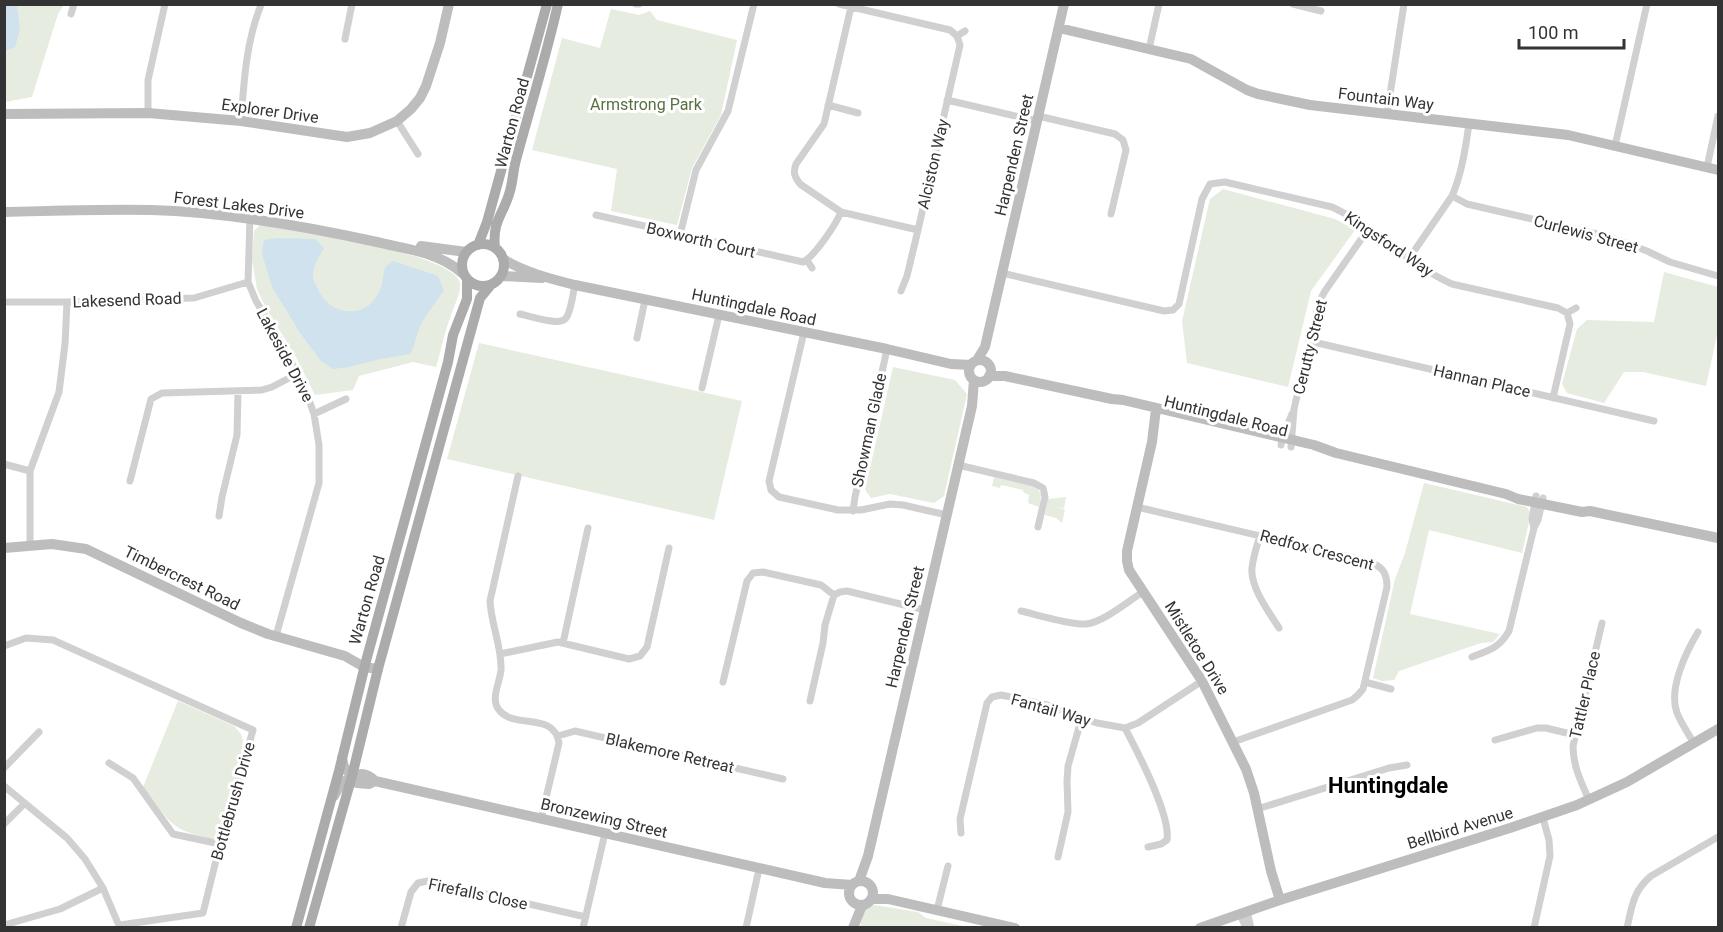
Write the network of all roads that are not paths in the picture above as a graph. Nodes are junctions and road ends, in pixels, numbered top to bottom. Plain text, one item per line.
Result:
1 (74, 4) edge
2 (165, 4) edge
3 (352, 4) edge
4 (449, 4) edge
5 (547, 4) edge
6 (558, 4) edge
7 (754, 4) edge
8 (839, 4) edge
9 (1065, 4) edge
10 (1159, 4) edge
11 (1293, 4) edge
12 (1404, 4) edge
13 (1647, 4) edge
14 (261, 5) edge
15 (851, 7) junction
16 (1321, 11) dead end
17 (71, 14) dead end
18 (1059, 28) junction
19 (965, 31) dead end
20 (957, 36) junction
21 (345, 39) dead end
22 (1149, 49) junction
23 (947, 100) junction
24 (828, 105) junction
25 (148, 112) junction
26 (858, 113) dead end
27 (4, 114) edge
28 (1387, 114) junction
29 (1719, 116) edge
30 (1038, 118) junction
31 (241, 121) junction
32 (398, 121) junction
33 (1469, 123) junction
34 (1131, 135) dead end
35 (1123, 140) junction
36 (1615, 146) junction
37 (418, 154) dead end
38 (1707, 167) junction
39 (1719, 170) edge
40 (1452, 196) junction
41 (4, 206) edge
42 (4, 212) edge
43 (841, 212) junction
44 (1111, 214) dead end
45 (596, 215) dead end
46 (250, 217) junction
47 (1369, 228) junction
48 (918, 230) junction
49 (680, 235) junction
50 (477, 244) junction
51 (495, 248) junction
52 (466, 252) junction
53 (1410, 257) junction
54 (503, 259) junction
55 (807, 260) junction
56 (812, 268) dead end
57 (1002, 273) junction
58 (501, 276) junction
59 (1719, 276) edge
60 (465, 277) junction
61 (551, 279) junction
62 (248, 282) junction
63 (575, 285) junction
64 (490, 286) junction
65 (901, 291) dead end
66 (645, 300) junction
67 (4, 302) edge
68 (67, 302) junction
69 (1576, 308) dead end
70 (1567, 313) junction
71 (520, 314) dead end
72 (719, 315) junction
73 (804, 332) junction
74 (637, 338) dead end
75 (1309, 341) junction
76 (985, 347) junction
77 (887, 349) junction
78 (974, 362) junction
79 (951, 364) junction
80 (988, 372) junction
81 (297, 374) junction
82 (973, 378) junction
83 (702, 388) dead end
84 (238, 392) junction
85 (1553, 398) junction
86 (346, 399) dead end
87 (972, 406) junction
88 (1294, 409) junction
89 (1159, 412) junction
90 (314, 414) junction
91 (1654, 421) dead end
92 (1287, 443) junction
93 (4, 464) edge
94 (958, 465) junction
95 (30, 471) junction
96 (518, 476) dead end
97 (130, 481) dead end
98 (771, 490) junction
99 (762, 494) dead end
100 (1539, 500) junction
101 (1137, 507) junction
102 (853, 511) junction
103 (947, 515) junction
104 (219, 516) dead end
105 (1038, 527) dead end
106 (588, 528) dead end
107 (1260, 535) junction
108 (1719, 538) edge
109 (30, 545) junction
110 (4, 548) edge
111 (669, 548) dead end
112 (1143, 592) junction
113 (834, 595) junction
114 (925, 610) junction
115 (1021, 611) dead end
116 (1602, 623) dead end
117 (1279, 628) dead end
118 (1698, 632) dead end
119 (276, 636) junction
120 (563, 643) junction
121 (4, 646) edge
122 (500, 654) junction
123 (1472, 657) dead end
124 (366, 661) junction
125 (380, 665) junction
126 (1202, 681) junction
127 (723, 682) dead end
128 (1365, 682) junction
129 (1391, 689) dead end
130 (810, 701) dead end
131 (1082, 717) junction
132 (1125, 728) junction
133 (1718, 729) edge
134 (39, 732) dead end
135 (1575, 735) junction
136 (558, 736) junction
137 (1494, 740) dead end
138 (1233, 742) junction
139 (1693, 742) junction
140 (342, 758) junction
141 (109, 763) dead end
142 (1407, 765) dead end
143 (4, 768) edge
144 (352, 776) junction
145 (783, 779) dead end
146 (4, 786) edge
147 (1589, 800) junction
148 (24, 804) junction
149 (328, 807) junction
150 (1257, 809) junction
151 (1543, 818) junction
152 (541, 819) junction
153 (4, 824) edge
154 (605, 833) junction
155 (961, 833) dead end
156 (1719, 837) edge
157 (220, 844) junction
158 (1148, 847) dead end
159 (1058, 857) dead end
160 (948, 867) dead end
161 (759, 869) junction
162 (825, 884) junction
163 (104, 888) junction
164 (864, 890) junction
165 (851, 900) junction
166 (1277, 901) junction
167 (937, 909) junction
168 (1243, 913) junction
169 (586, 917) junction
170 (4, 925) edge
171 (120, 926) edge
172 (296, 927) edge
173 (309, 927) edge
174 (401, 927) edge
175 (583, 927) edge
176 (746, 927) edge
177 (853, 927) edge
178 (1015, 927) edge
179 (1200, 927) edge
180 (1246, 927) edge
181 (1251, 927) edge
182 (1534, 927) edge
183 (1627, 927) edge

1 - 17 street
2 - 25 street
3 - 21 street
4 - 32 street, Explorer Drive
5 - 50 main road, Warton Road
6 - 51 main road, Warton Road
7 - 49 street
8 - 15 street
9 - 18 street, Harpenden Street
10 - 22 street
11 - 16 street
12 - 28 street
13 - 36 street
14 - 31 street
15 - 20 street
15 - 24 street
18 - 22 street, Fountain Way
18 - 30 street, Harpenden Street
19 - 20 street
20 - 23 street, Alciston Way
22 - 28 street, Fountain Way
23 - 30 street
23 - 48 street, Alciston Way
24 - 26 street
24 - 43 street
25 - 27 street, Explorer Drive
25 - 31 street, Explorer Drive
28 - 33 street, Fountain Way
29 - 38 street
30 - 35 street
30 - 57 street, Harpenden Street
31 - 32 street, Explorer Drive
32 - 37 street
33 - 36 street, Fountain Way
33 - 40 street
34 - 35 street
35 - 44 street
36 - 38 street, Fountain Way
38 - 39 street, Fountain Way
40 - 53 street
40 - 59 street, Curlewis Street
41 - 46 street, Forest Lakes Drive
42 - 46 street, Forest Lakes Drive
43 - 48 street
43 - 55 street
45 - 49 street, Boxworth Court
46 - 52 street, Forest Lakes Drive
46 - 60 street, Forest Lakes Drive
46 - 62 street, Lakeside Drive
47 - 53 street, Kingsford Way
47 - 57 street, Kingsford Way
47 - 75 street, Cerutty Street
48 - 65 street, Alciston Way
49 - 55 street, Boxworth Court
50 - 51 main road
50 - 52 main road
51 - 54 main road
52 - 60 main road, Warton Road
53 - 70 street, Kingsford Way
54 - 58 main road
54 - 61 street, Huntingdale Road
55 - 56 street
57 - 76 street, Harpenden Street
58 - 61 street, Huntingdale Road
58 - 64 main road, Warton Road
60 - 64 main road
60 - 124 main road, Warton Road
61 - 63 street, Huntingdale Road
62 - 68 street, Lakesend Road
62 - 81 street, Lakeside Drive
63 - 66 street, Huntingdale Road
63 - 71 street
64 - 125 main road, Warton Road
66 - 72 street, Huntingdale Road
66 - 74 street
67 - 68 street, Lakesend Road
68 - 95 street
69 - 70 street
70 - 85 street
72 - 73 street, Huntingdale Road
72 - 83 street
73 - 77 street, Huntingdale Road
73 - 98 street
75 - 85 street, Hannan Place
75 - 88 street, Cerutty Street
76 - 78 street, Harpenden Street
76 - 80 street, Harpenden Street
77 - 79 street, Huntingdale Road
77 - 102 street, Showman Glade
78 - 79 street, Huntingdale Road
78 - 80 street
78 - 82 street, Harpenden Street
79 - 82 street, Huntingdale Road
80 - 82 street
80 - 87 street, Harpenden Street
80 - 89 street, Huntingdale Road
81 - 84 street
81 - 90 street, Lakeside Drive
82 - 87 street, Harpenden Street
84 - 97 street
84 - 104 street
85 - 91 street, Hannan Place
86 - 90 street
87 - 94 street, Harpenden Street
88 - 92 street, Cerutty Street
88 - 92 street, Cerutty Street
89 - 92 street, Huntingdale Road
89 - 101 street, Mistletoe Drive
90 - 119 street, Lakeside Drive
92 - 100 street, Huntingdale Road
93 - 95 street
94 - 103 street, Harpenden Street
94 - 105 street
95 - 109 street
96 - 122 street
98 - 99 street
98 - 102 street
100 - 108 street, Huntingdale Road
100 - 123 street
101 - 107 street, Redfox Crescent
101 - 112 street, Mistletoe Drive
102 - 103 street
103 - 114 street, Harpenden Street
106 - 120 street
107 - 117 street
107 - 128 street, Redfox Crescent
109 - 110 street, Timbercrest Road
109 - 119 street, Timbercrest Road
111 - 120 street
112 - 115 street
112 - 126 street, Mistletoe Drive
113 - 114 street
113 - 127 street
113 - 130 street
114 - 164 street, Harpenden Street
116 - 135 street, Tattler Place
118 - 139 street
119 - 124 street, Timbercrest Road
120 - 122 street
121 - 157 street, Bottlebrush Drive
122 - 136 street
124 - 125 street, Timbercrest Road
124 - 140 main road, Warton Road
125 - 144 main road, Warton Road
126 - 132 street
126 - 138 street, Mistletoe Drive
128 - 129 street
128 - 138 street
131 - 132 street, Fantail Way
131 - 155 street, Fantail Way
131 - 159 street
132 - 158 street
133 - 139 street, Bellbird Avenue
134 - 143 street
135 - 137 street
135 - 147 street, Tattler Place
136 - 145 street, Blakemore Retreat
136 - 152 street
138 - 150 street, Mistletoe Drive
139 - 147 street, Bellbird Avenue
140 - 144 street
140 - 149 main road, Warton Road
141 - 157 street
142 - 150 street
144 - 149 street
144 - 152 street, Bronzewing Street
144 - 173 main road, Warton Road
146 - 148 street
147 - 151 street, Bellbird Avenue
148 - 153 street
148 - 163 street
149 - 172 main road, Warton Road
150 - 166 street, Mistletoe Drive
151 - 166 street, Bellbird Avenue
151 - 182 street
152 - 154 street, Bronzewing Street
154 - 161 street, Bronzewing Street
154 - 169 street
156 - 183 street
157 - 171 street, Bottlebrush Drive
160 - 167 street
161 - 162 street, Bronzewing Street
161 - 176 street
162 - 164 street, Bronzewing Street
162 - 165 street, Bronzewing Street
163 - 170 street
163 - 171 street
164 - 165 street
164 - 165 street, Harpenden Street
164 - 167 street, Bronzewing Street
164 - 177 street, Harpenden Street
165 - 177 street, Harpenden Street
166 - 168 street, Bellbird Avenue
167 - 178 street, Bronzewing Street
168 - 179 street, Bellbird Avenue
168 - 180 street
168 - 181 street
169 - 174 street, Firefalls Close
169 - 175 street

